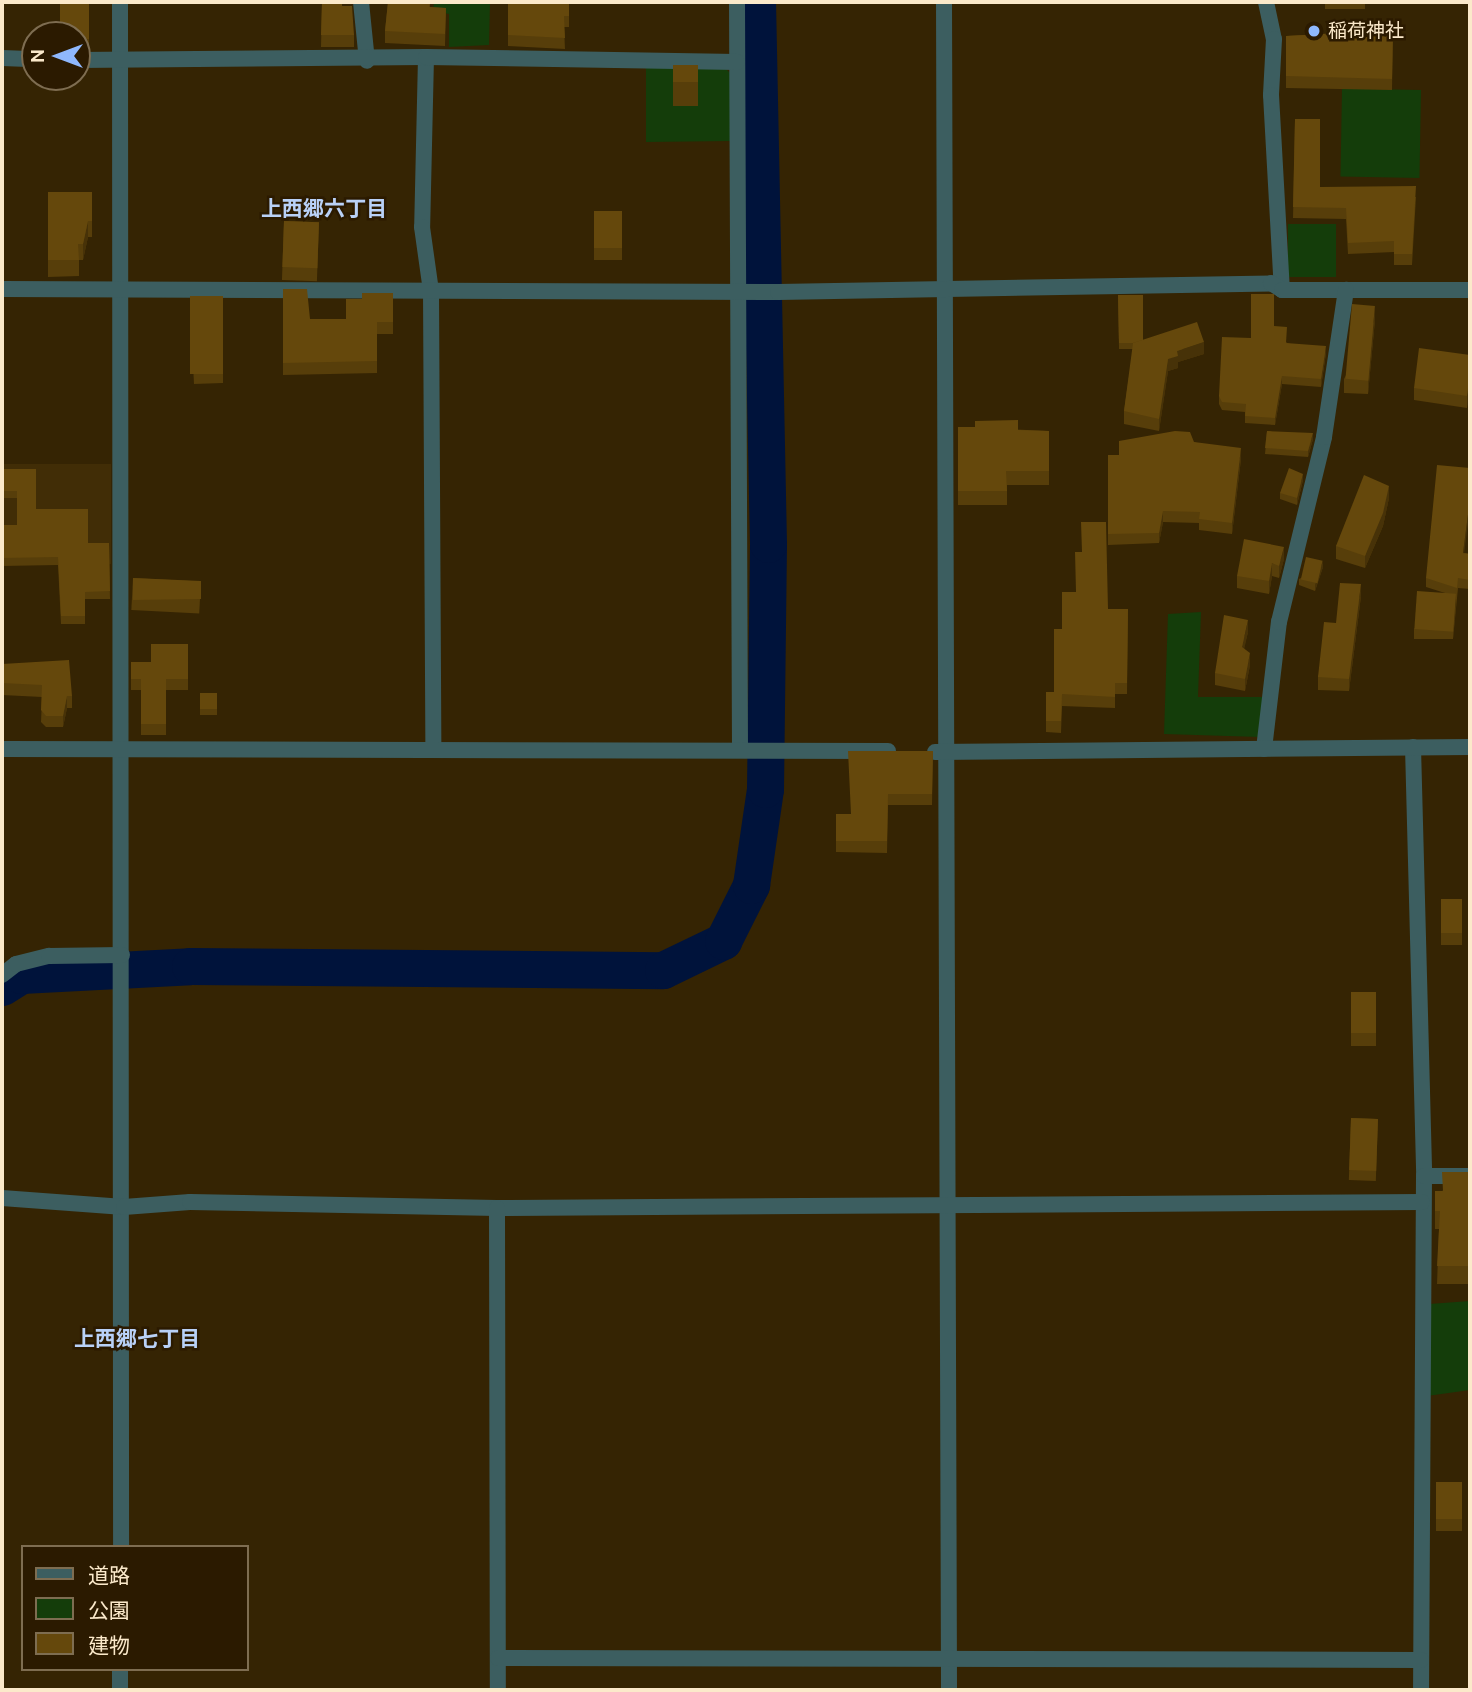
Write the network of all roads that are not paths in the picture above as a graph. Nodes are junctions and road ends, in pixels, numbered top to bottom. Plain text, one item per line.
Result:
1 (120, 2) edge
2 (361, 2) edge
3 (737, 2) edge
4 (944, 2) edge
5 (1266, 2) edge
6 (426, 57) junction
7 (2, 58) edge
8 (21, 59) edge
9 (91, 60) edge
10 (120, 61) junction
11 (367, 61) junction
12 (737, 62) junction
13 (943, 288) junction
14 (2, 289) edge
15 (1282, 290) junction
16 (1346, 290) junction
17 (1470, 290) edge
18 (120, 291) junction
19 (431, 291) junction
20 (742, 291) junction
21 (1413, 747) junction
22 (1470, 747) edge
23 (745, 748) junction
24 (2, 749) edge
25 (121, 749) junction
26 (433, 749) junction
27 (1264, 749) junction
28 (944, 752) junction
29 (122, 955) junction
30 (2, 975) edge
31 (1424, 1176) junction
32 (1470, 1176) edge
33 (2, 1198) edge
34 (1422, 1202) junction
35 (948, 1206) junction
36 (124, 1207) junction
37 (497, 1208) junction
38 (121, 1545) edge
39 (498, 1658) junction
40 (950, 1659) junction
41 (1421, 1660) junction
42 (120, 1671) edge
43 (120, 1690) edge
44 (498, 1690) edge
45 (949, 1690) edge
46 (1421, 1690) edge

1 - 10 street
2 - 11 street
3 - 12 street
4 - 13 street
5 - 15 street
6 - 11 street
6 - 12 street
6 - 19 street
7 - 8 street
9 - 10 street
10 - 11 street
10 - 18 street
12 - 20 street
13 - 15 street
13 - 20 street
13 - 28 street
14 - 18 street
15 - 16 street
16 - 17 street
16 - 27 street
18 - 19 street
18 - 25 street
19 - 20 street
19 - 26 street
20 - 23 street
21 - 22 street
21 - 27 street
21 - 31 street
23 - 26 street
23 - 28 street
24 - 25 street
25 - 26 street
25 - 29 street
27 - 28 street
28 - 35 street
29 - 30 street
29 - 36 street
31 - 32 street
31 - 34 street
33 - 36 street
34 - 35 street
34 - 41 street
35 - 37 street
35 - 40 street
36 - 37 street
36 - 38 street
37 - 39 street
39 - 40 street
39 - 44 street
40 - 41 street
40 - 45 street
41 - 46 street
42 - 43 street

